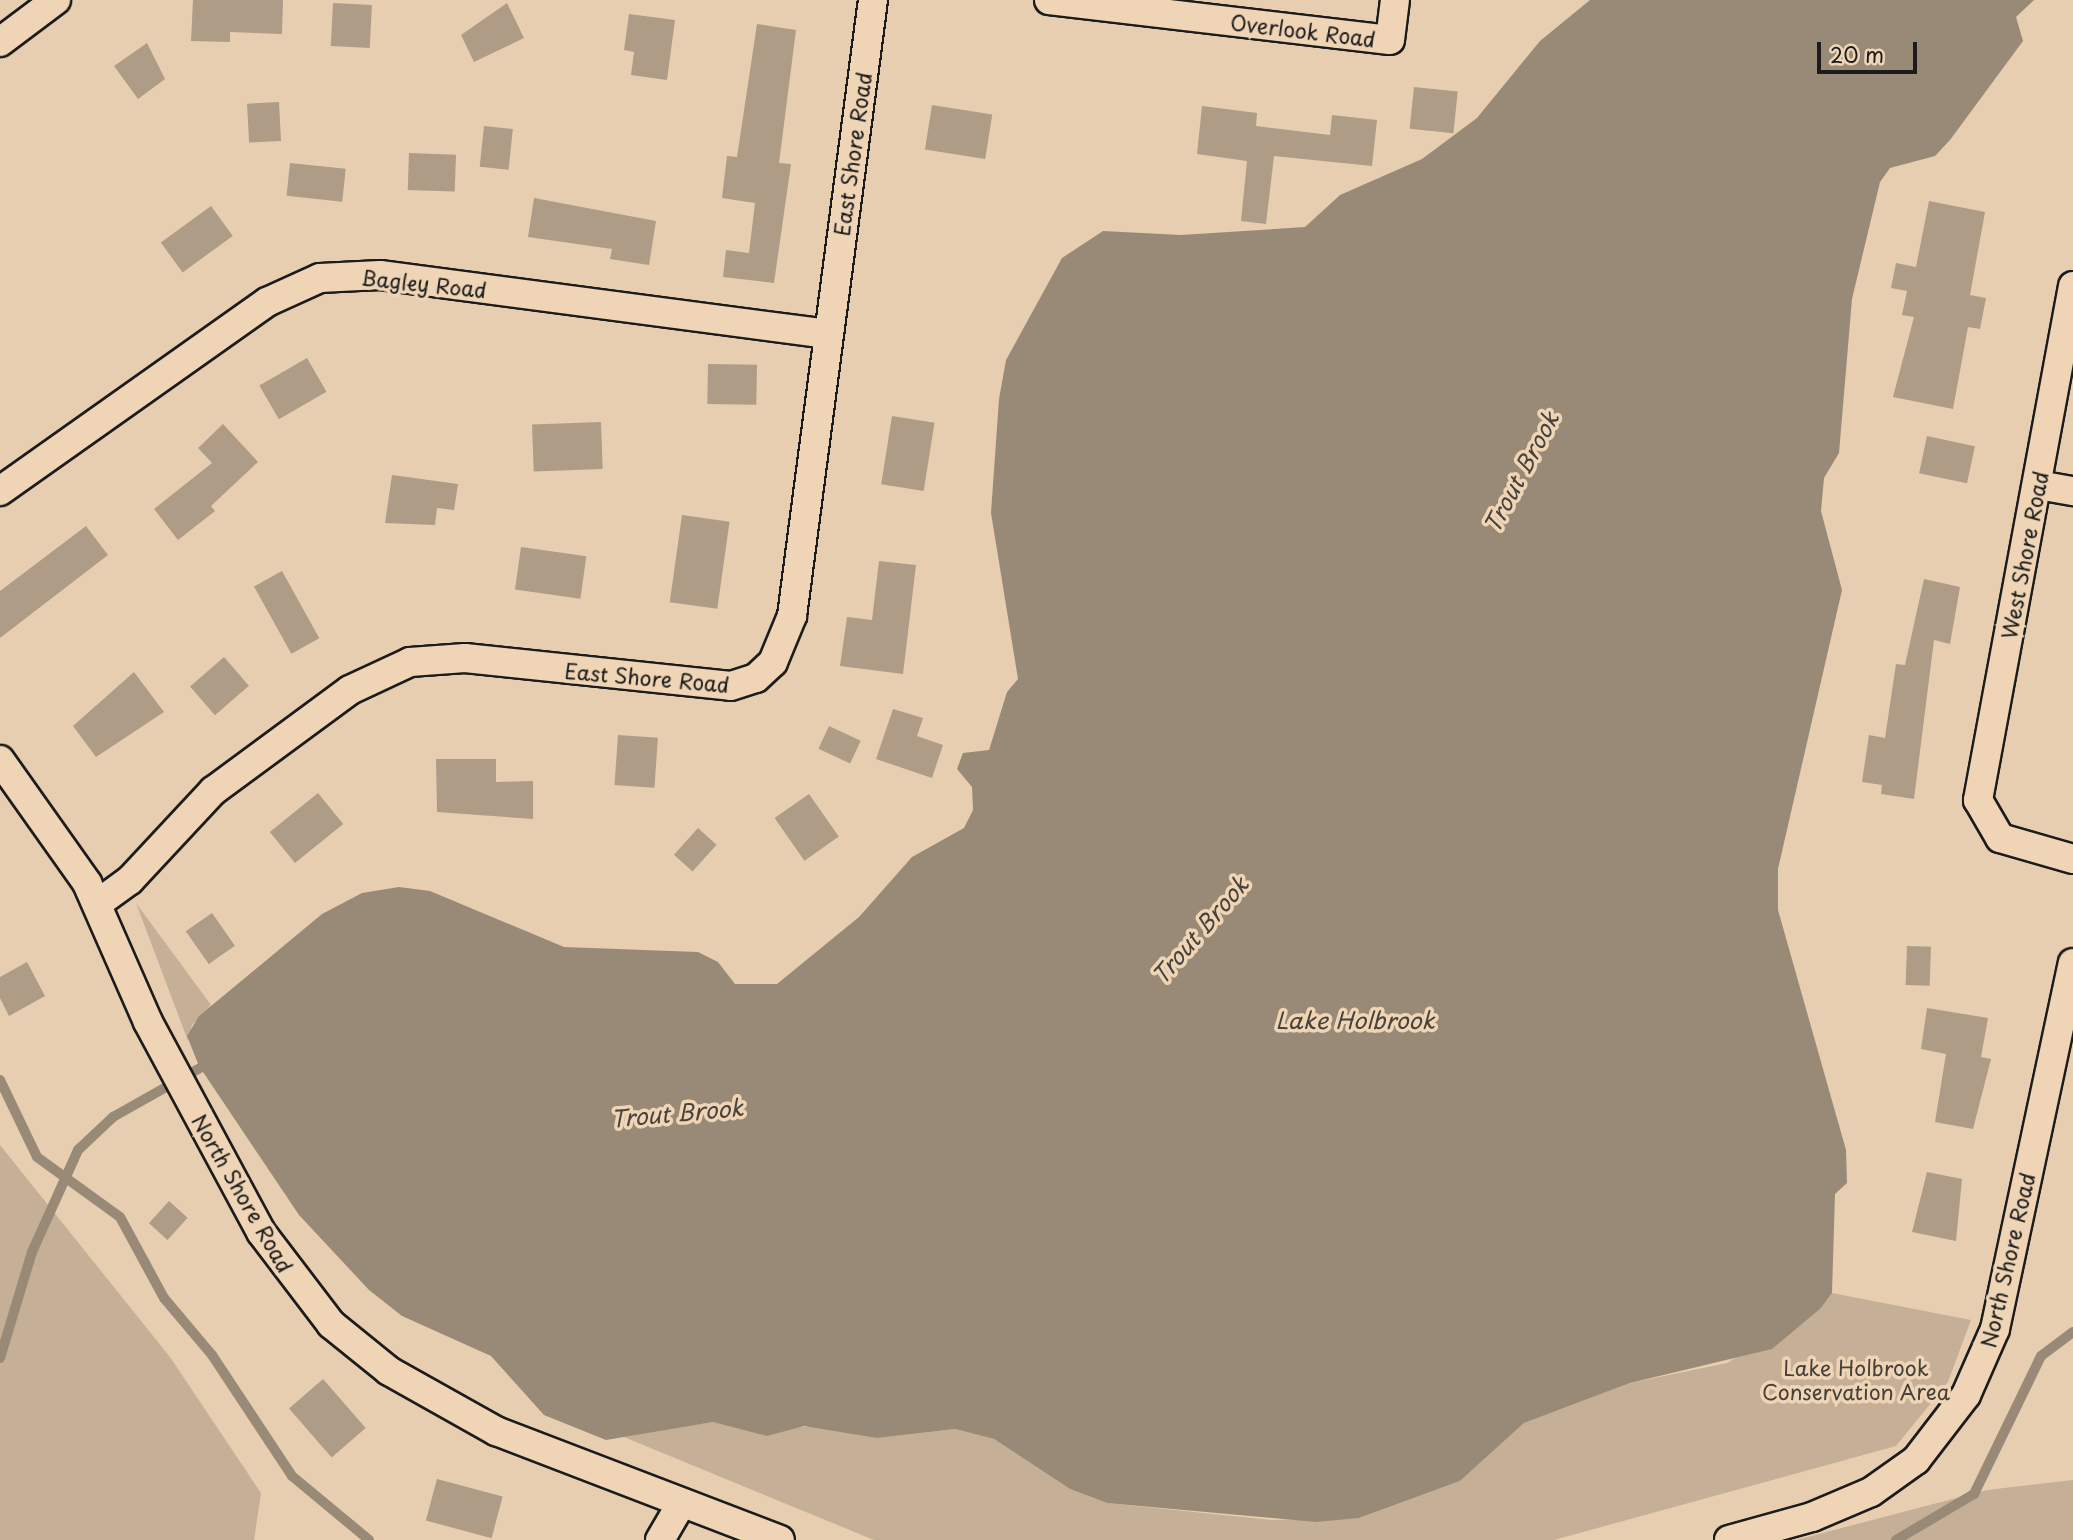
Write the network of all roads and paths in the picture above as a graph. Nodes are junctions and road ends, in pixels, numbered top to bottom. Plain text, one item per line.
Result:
1 (56, 0) edge
2 (873, 0) edge
3 (1049, 0) edge
4 (1395, 0) edge
5 (0, 42) edge
6 (2073, 286) edge
7 (828, 334) junction
8 (2038, 485) junction
9 (0, 491) edge
10 (2073, 491) edge
11 (0, 760) edge
12 (2073, 859) edge
13 (97, 904) junction
14 (2073, 963) edge
15 (681, 1504) junction
16 (660, 1540) edge
17 (780, 1540) edge
18 (1729, 1540) edge

1 - 5 street
2 - 7 street, East Shore Road
3 - 4 street, Overlook Road
6 - 8 street, West Shore Road
7 - 9 street, Bagley Road
7 - 13 street, East Shore Road
8 - 10 street
8 - 12 street, West Shore Road
11 - 13 street, North Shore Road
13 - 15 street, North Shore Road
14 - 18 street, North Shore Road
15 - 16 street
15 - 17 street, North Shore Road

